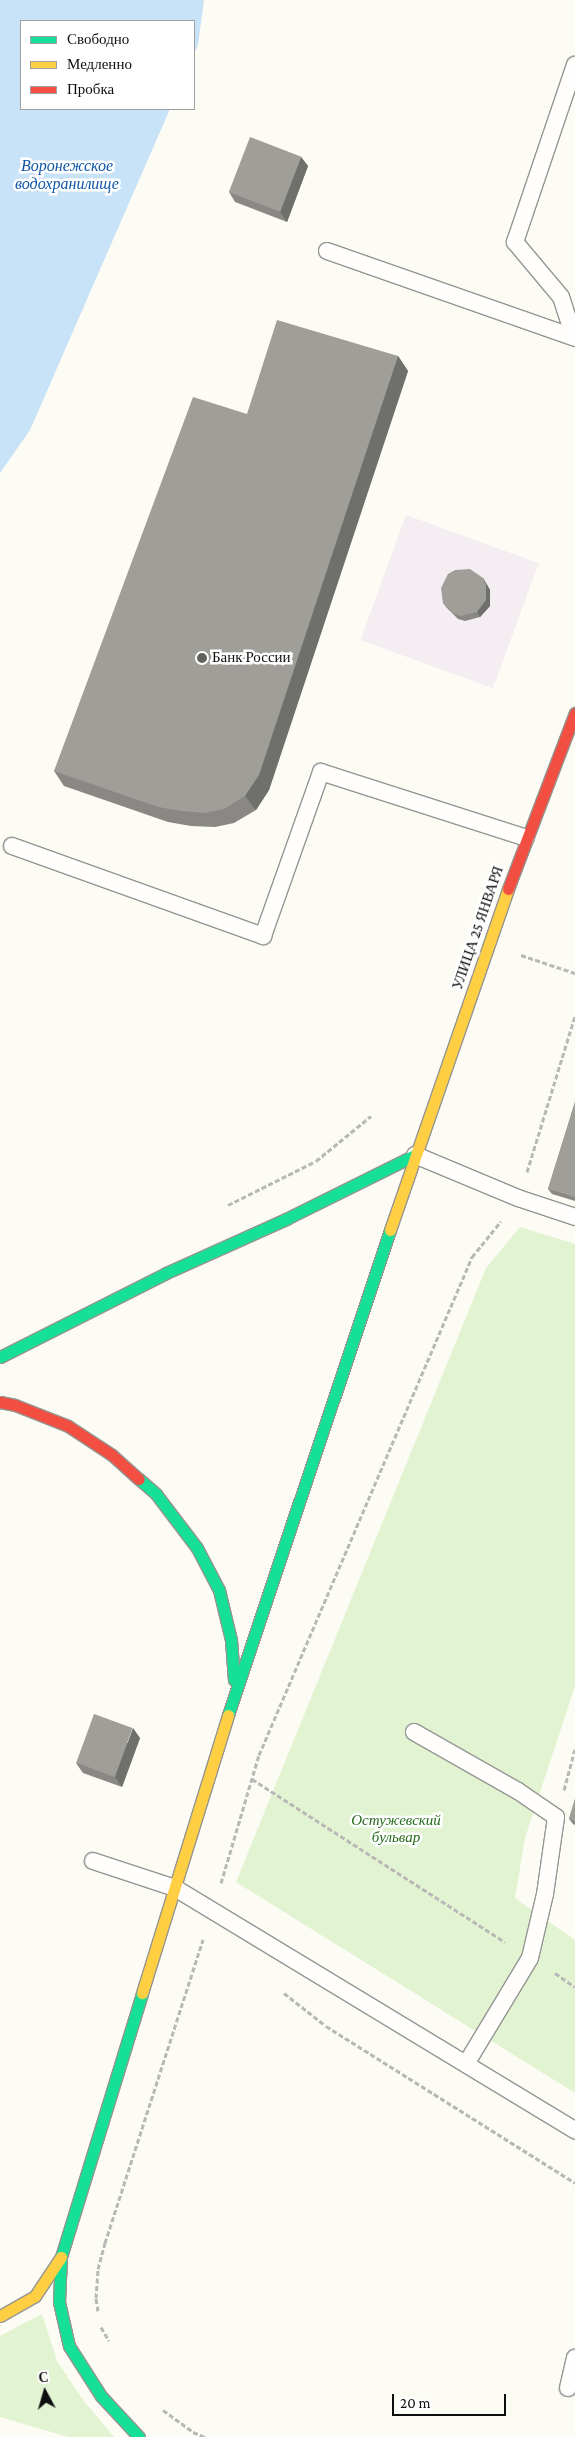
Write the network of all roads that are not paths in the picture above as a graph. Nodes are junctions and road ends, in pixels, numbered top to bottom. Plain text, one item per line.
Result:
1 (575, 65) edge
2 (327, 251) dead end
3 (574, 337) edge
4 (575, 713) edge
5 (526, 838) junction
6 (12, 846) dead end
7 (415, 1155) junction
8 (575, 1217) edge
9 (0, 1357) edge
10 (0, 1402) edge
11 (235, 1691) junction
12 (414, 1732) dead end
13 (93, 1861) dead end
14 (175, 1888) junction
15 (466, 2064) junction
16 (575, 2130) edge
17 (61, 2257) junction
18 (0, 2316) edge
19 (575, 2358) edge
20 (568, 2388) dead end
21 (139, 2437) edge

1 - 3 lane
2 - 3 lane
4 - 5 street, УЛИЦА 25 ЯНВАРЯ
5 - 6 lane
5 - 7 street, УЛИЦА 25 ЯНВАРЯ
7 - 8 lane
7 - 9 street
7 - 11 street, УЛИЦА 25 ЯНВАРЯ
10 - 11 street
11 - 14 street, УЛИЦА 25 ЯНВАРЯ
12 - 15 lane
13 - 14 lane
14 - 15 lane
14 - 17 street, УЛИЦА 25 ЯНВАРЯ
15 - 16 lane
17 - 18 street
17 - 21 street
19 - 20 lane

